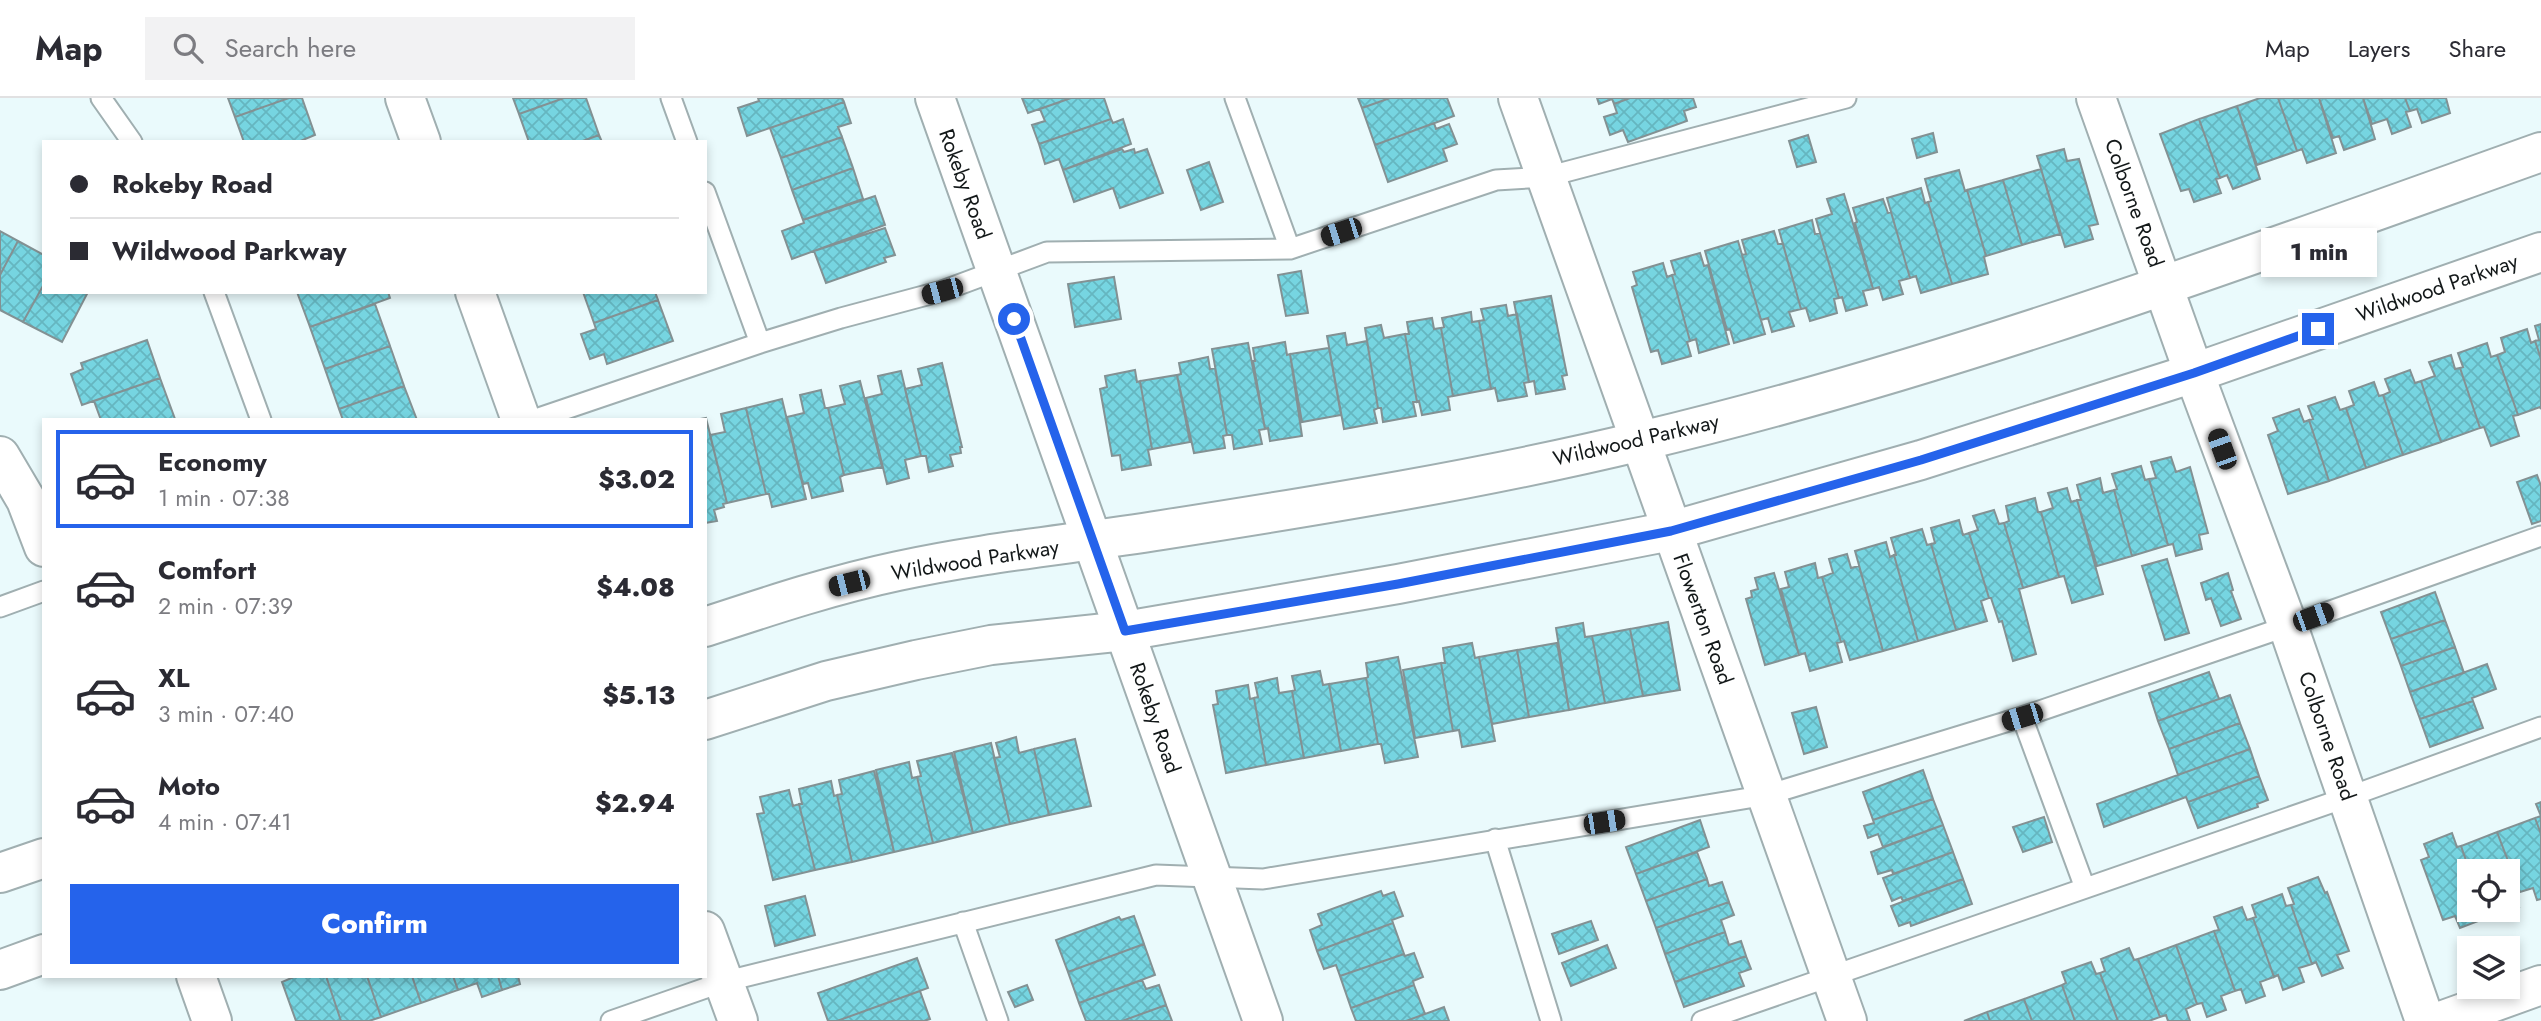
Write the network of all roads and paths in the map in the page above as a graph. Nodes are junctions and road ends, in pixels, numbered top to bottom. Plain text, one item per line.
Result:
1 (101, 98) edge
2 (405, 98) edge
3 (671, 98) edge
4 (935, 98) edge
5 (1235, 98) edge
6 (1518, 98) edge
7 (1846, 98) edge
8 (2096, 98) edge
9 (1806, 104) edge
10 (131, 140) edge
11 (420, 140) edge
12 (686, 140) edge
13 (2541, 152) edge
14 (1546, 177) junction
15 (707, 197) edge
16 (1290, 249) junction
17 (2541, 252) edge
18 (996, 270) junction
19 (2164, 287) junction
20 (215, 294) edge
21 (476, 294) edge
22 (760, 343) junction
23 (2194, 373) junction
24 (260, 418) edge
25 (520, 418) edge
26 (539, 418) edge
27 (1640, 441) junction
28 (0, 456) edge
29 (1671, 531) junction
30 (2540, 539) edge
31 (1093, 541) junction
32 (42, 542) edge
33 (42, 592) edge
34 (0, 607) edge
35 (707, 626) edge
36 (2288, 626) junction
37 (1125, 631) junction
38 (2022, 717) junction
39 (707, 719) edge
40 (2541, 727) edge
41 (1767, 795) junction
42 (2348, 797) junction
43 (1495, 839) junction
44 (42, 859) edge
45 (0, 873) edge
46 (1211, 877) junction
47 (2085, 888) junction
48 (963, 922) junction
49 (707, 937) edge
50 (42, 955) edge
51 (0, 970) edge
52 (1830, 976) junction
53 (197, 978) edge
54 (723, 982) junction
55 (2541, 985) edge
56 (212, 1021) edge
57 (611, 1021) edge
58 (738, 1021) edge
59 (998, 1021) edge
60 (1263, 1021) edge
61 (1551, 1021) edge
62 (1702, 1021) edge
63 (1847, 1021) edge
64 (2425, 1021) edge
65 (2441, 1021) edge

1 - 10 lane
2 - 11 street
3 - 12 lane
4 - 18 street, Rokeby Road
5 - 16 lane
6 - 14 street, Flowerton Road
7 - 9 lane
8 - 19 street, Colborne Road
9 - 14 lane
13 - 19 street, Wildwood Parkway
14 - 16 lane
14 - 27 street, Flowerton Road
15 - 22 lane
16 - 18 lane
17 - 23 street, Wildwood Parkway
18 - 22 lane
18 - 31 street, Rokeby Road
19 - 23 street, Colborne Road
19 - 27 street, Wildwood Parkway
20 - 24 lane
21 - 25 street
22 - 26 lane
23 - 29 street, Wildwood Parkway
23 - 36 street, Colborne Road
27 - 29 street, Flowerton Road
27 - 31 street, Wildwood Parkway
28 - 32 street
29 - 37 street, Wildwood Parkway
29 - 41 street, Flowerton Road
30 - 36 lane
31 - 35 street, Wildwood Parkway
31 - 37 street, Rokeby Road
33 - 34 lane
36 - 38 lane
36 - 42 street, Colborne Road
37 - 39 street, Wildwood Parkway
37 - 46 street, Rokeby Road
38 - 41 lane
38 - 47 lane
40 - 42 lane
41 - 43 lane
41 - 52 street, Flowerton Road
42 - 47 lane
42 - 64 street, Colborne Road
43 - 46 lane
43 - 61 lane
44 - 45 street
46 - 48 lane
46 - 60 street, Rokeby Road
47 - 52 lane
48 - 54 lane
48 - 59 lane
49 - 54 street
50 - 51 street
52 - 62 lane
52 - 63 street, Flowerton Road
53 - 56 street
54 - 57 lane
54 - 58 street
55 - 65 street

